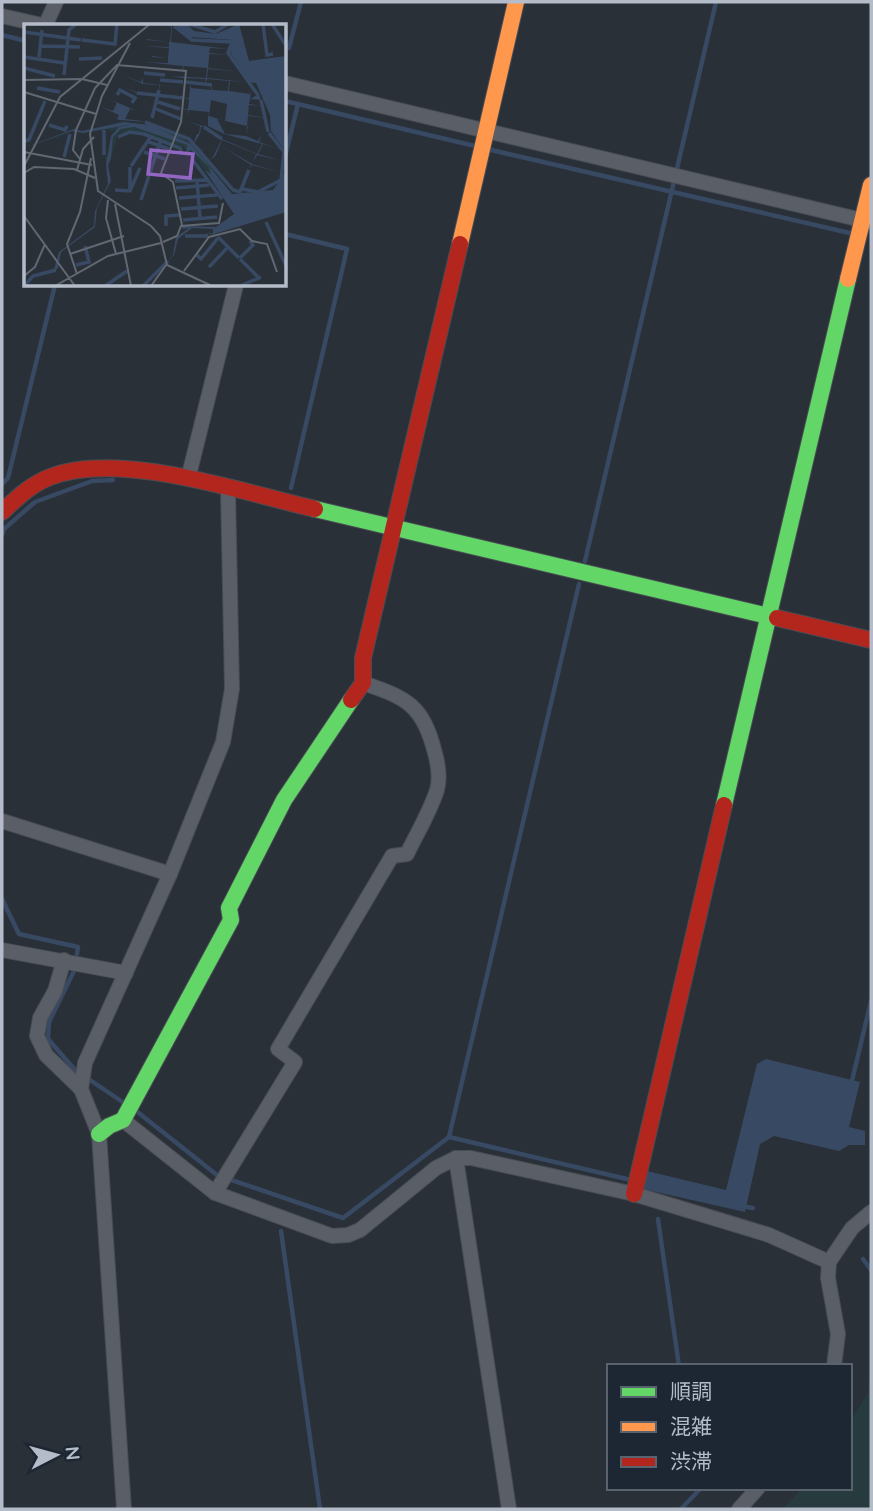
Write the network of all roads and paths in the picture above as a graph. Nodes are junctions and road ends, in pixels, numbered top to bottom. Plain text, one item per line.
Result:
1 (56, 2) edge
2 (516, 2) edge
3 (2, 16) edge
4 (36, 24) edge
5 (46, 24) edge
6 (287, 85) edge
7 (484, 135) junction
8 (871, 185) edge
9 (865, 222) edge
10 (236, 287) edge
11 (188, 479) junction
12 (228, 489) junction
13 (2, 512) edge
14 (394, 529) junction
15 (768, 615) junction
16 (871, 640) edge
17 (363, 683) junction
18 (2, 821) edge
19 (170, 874) junction
20 (2, 950) edge
21 (64, 960) junction
22 (126, 973) junction
23 (81, 1089) junction
24 (128, 1111) junction
25 (99, 1134) junction
26 (456, 1158) junction
27 (222, 1183) junction
28 (634, 1194) junction
29 (871, 1212) edge
30 (829, 1262) junction
31 (834, 1364) edge
32 (756, 1490) edge
33 (124, 1509) edge
34 (509, 1509) edge
35 (739, 1509) edge

1 - 5 street
2 - 7 street
3 - 4 street
6 - 7 street
7 - 9 street
7 - 14 street
8 - 9 street
9 - 15 street
10 - 11 street
11 - 12 street
11 - 13 street
12 - 14 street
12 - 19 street
14 - 15 street
14 - 17 street
15 - 16 street
15 - 28 street
17 - 24 street
17 - 27 street
18 - 19 street
19 - 22 street
20 - 21 street
21 - 22 street
21 - 23 street
22 - 23 street
23 - 25 street
24 - 25 street
24 - 27 street
25 - 33 street
26 - 27 street
26 - 28 street
26 - 34 street
28 - 30 street
29 - 30 street
30 - 31 street
32 - 35 street

